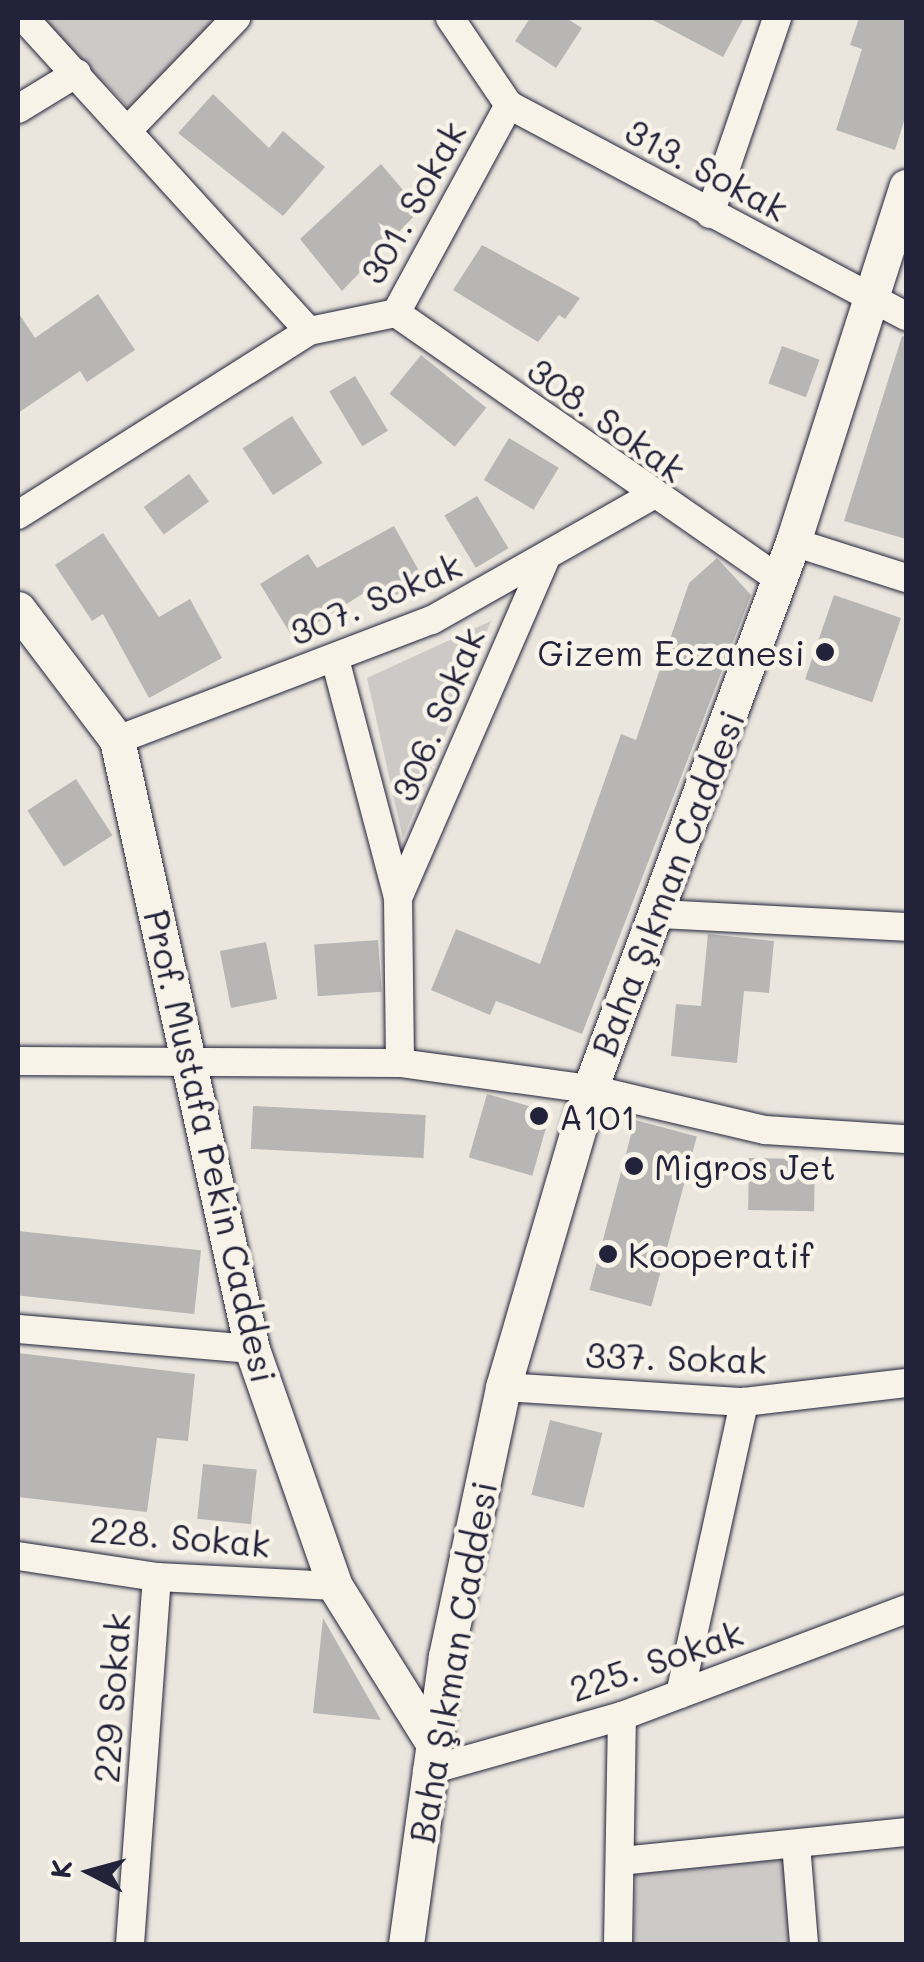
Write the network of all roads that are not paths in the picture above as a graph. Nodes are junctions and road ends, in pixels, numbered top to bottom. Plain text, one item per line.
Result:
1 (24, 18) edge
2 (236, 18) edge
3 (450, 18) edge
4 (777, 18) edge
5 (77, 73) junction
6 (509, 105) junction
7 (18, 109) edge
8 (128, 130) junction
9 (906, 187) edge
10 (710, 214) junction
11 (871, 297) junction
12 (396, 313) junction
13 (906, 316) edge
14 (309, 331) junction
15 (650, 497) junction
16 (18, 515) edge
17 (794, 542) junction
18 (545, 560) junction
19 (906, 578) edge
20 (780, 579) junction
21 (18, 609) edge
22 (336, 659) junction
23 (116, 740) junction
24 (398, 898) junction
25 (660, 914) junction
26 (906, 927) edge
27 (18, 1060) edge
28 (190, 1063) junction
29 (400, 1063) junction
30 (590, 1089) junction
31 (906, 1138) edge
32 (18, 1328) edge
33 (252, 1350) junction
34 (906, 1383) edge
35 (503, 1387) junction
36 (744, 1402) junction
37 (18, 1556) edge
38 (158, 1577) junction
39 (335, 1586) junction
40 (906, 1609) edge
41 (680, 1694) junction
42 (622, 1716) junction
43 (430, 1756) junction
44 (906, 1832) edge
45 (796, 1844) junction
46 (621, 1861) junction
47 (130, 1944) edge
48 (406, 1944) edge
49 (618, 1944) edge
50 (804, 1944) edge

1 - 5 street
2 - 8 street
3 - 6 street, 301. Sokak
4 - 10 street
5 - 7 street
5 - 8 street
6 - 10 street, 313. Sokak
6 - 12 street, 301. Sokak
8 - 14 street
9 - 11 main road, Baha Şıkman Caddesi
10 - 11 street, 313. Sokak
11 - 13 street, 313. Sokak
11 - 17 main road, Baha Şıkman Caddesi
12 - 14 street, 301. Sokak
12 - 15 street, 308. Sokak
14 - 16 street, 301. Sokak
15 - 18 street, 307. Sokak
15 - 20 street, 308. Sokak
17 - 19 street
17 - 20 main road, Baha Şıkman Caddesi
18 - 22 street, 307. Sokak
18 - 24 street, 306. Sokak
20 - 25 main road, Baha Şıkman Caddesi
21 - 23 main road, Prof. Mustafa Pekin Caddesi
22 - 23 street, 307. Sokak
22 - 24 street
23 - 28 main road, Prof. Mustafa Pekin Caddesi
24 - 29 street
25 - 26 street
25 - 30 main road, Baha Şıkman Caddesi
27 - 28 street
28 - 29 street
28 - 33 main road, Prof. Mustafa Pekin Caddesi
29 - 30 street
30 - 31 street
30 - 35 main road, Baha Şıkman Caddesi
32 - 33 street
33 - 39 main road, Prof. Mustafa Pekin Caddesi
34 - 36 street, 337. Sokak
35 - 36 street, 337. Sokak
35 - 43 main road, Baha Şıkman Caddesi
36 - 41 street
37 - 38 street, 228. Sokak
38 - 39 street, 228. Sokak
38 - 47 street, 229 Sokak
39 - 43 main road, Prof. Mustafa Pekin Caddesi
40 - 41 street, 225. Sokak
41 - 42 street, 225. Sokak
42 - 43 street, 225. Sokak
42 - 46 street
43 - 48 main road, Baha Şıkman Caddesi
44 - 45 street
45 - 46 street
45 - 50 street
46 - 49 street

